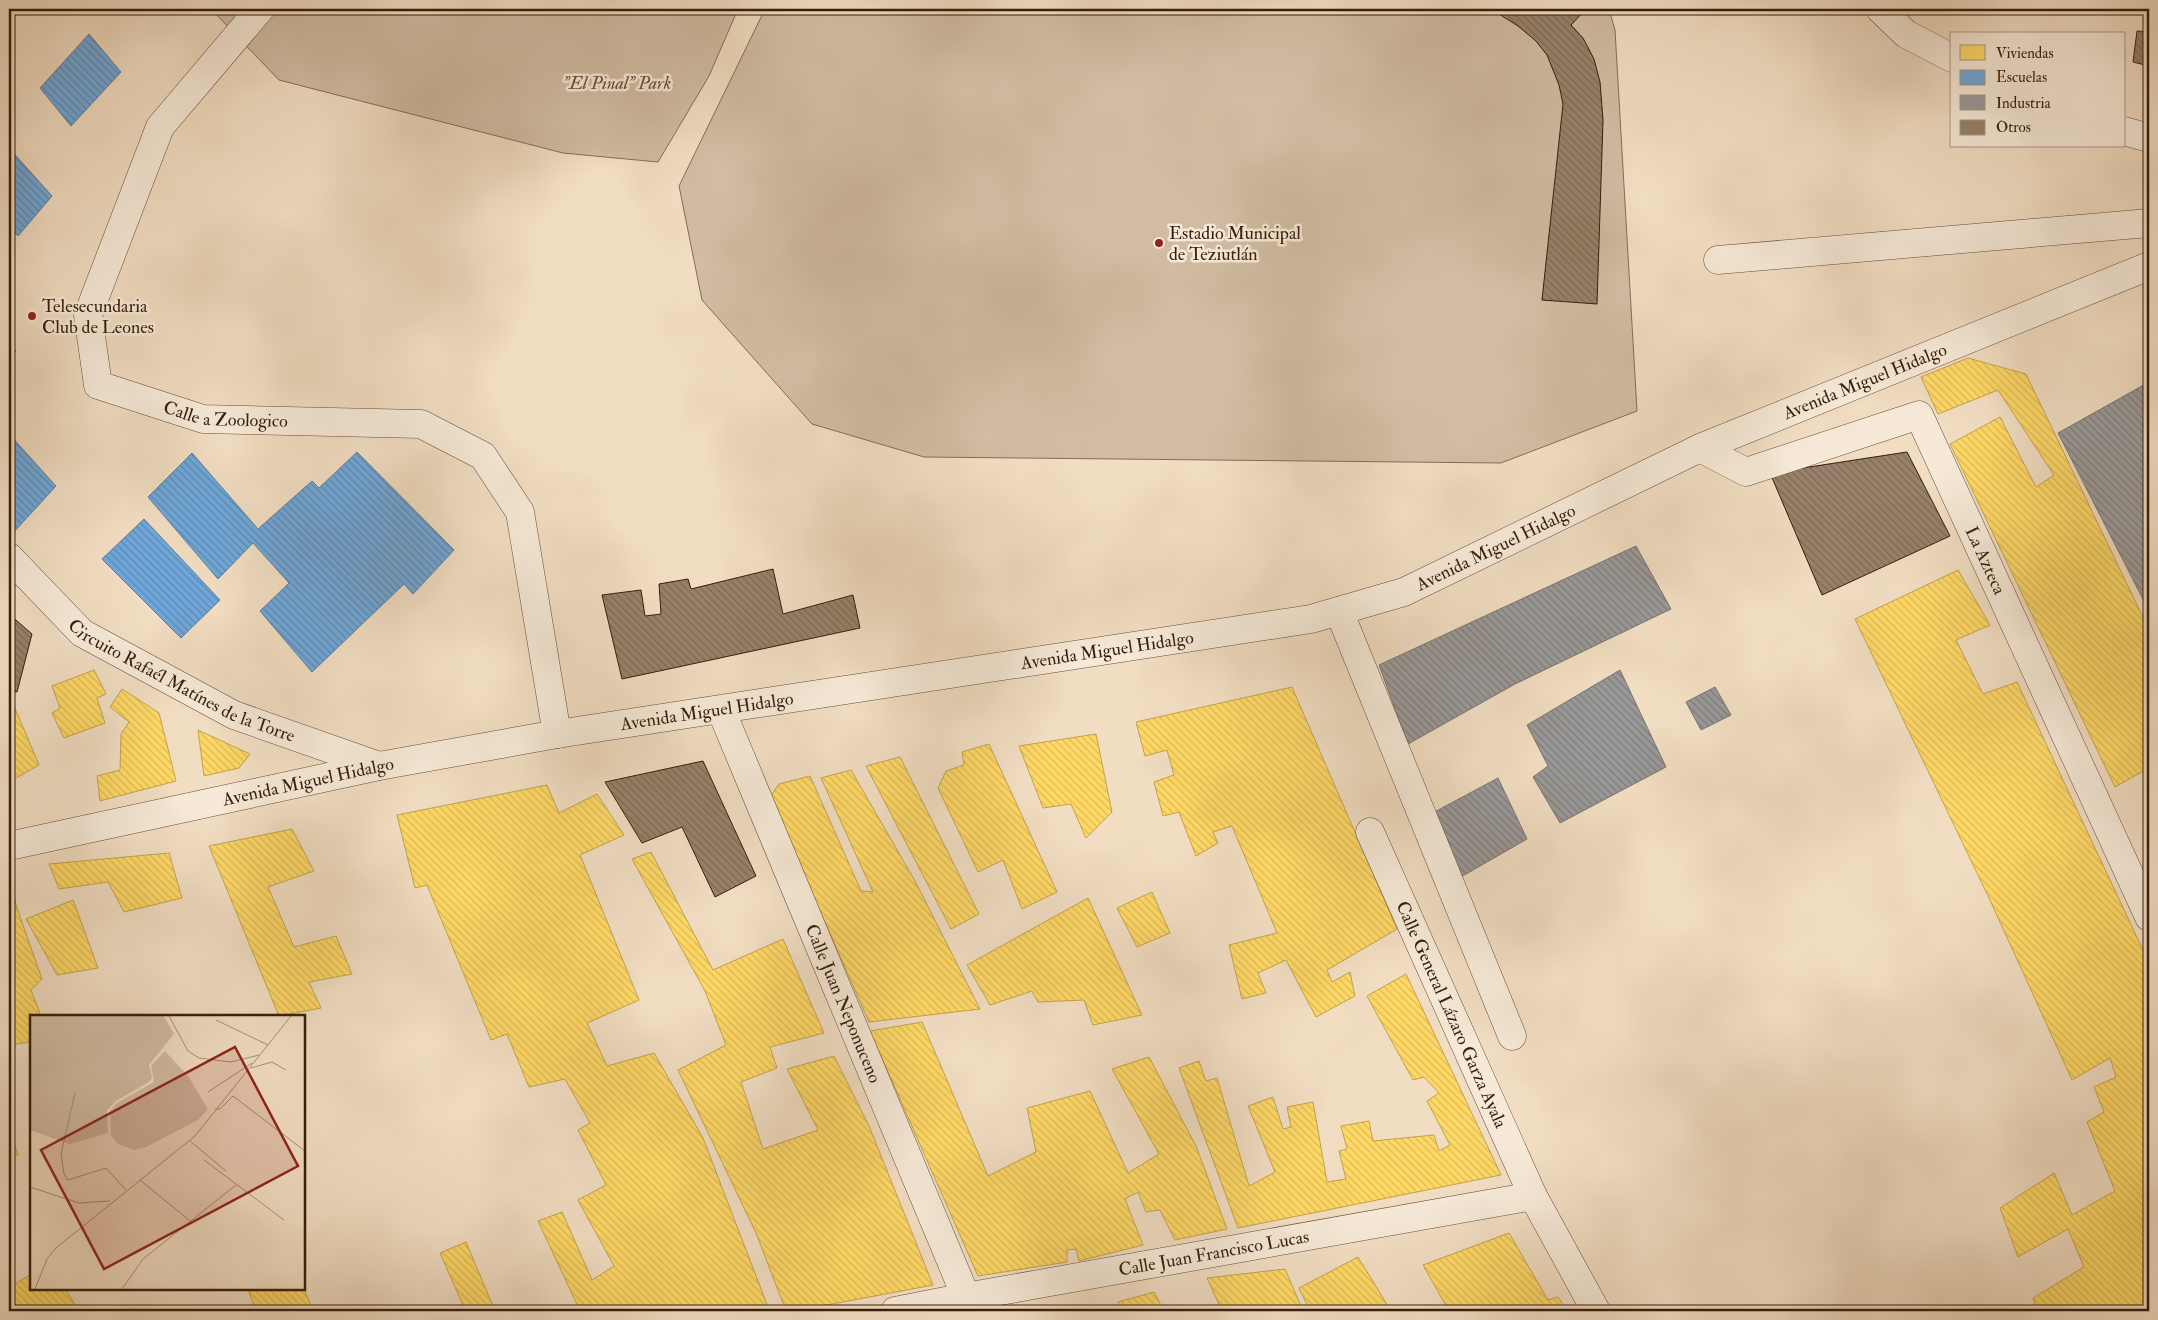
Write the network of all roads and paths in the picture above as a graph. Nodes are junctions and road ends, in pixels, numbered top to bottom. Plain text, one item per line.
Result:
1 (260, 9) edge
2 (1880, 9) edge
3 (1950, 57) edge
4 (2126, 132) edge
5 (2149, 138) edge
6 (2149, 223) edge
7 (1718, 260) dead end
8 (2149, 266) edge
9 (1700, 448) junction
10 (9, 557) edge
11 (1339, 611) junction
12 (721, 710) junction
13 (557, 734) junction
14 (379, 766) junction
15 (1370, 832) dead end
16 (9, 846) edge
17 (2149, 917) edge
18 (1512, 1036) dead end
19 (1533, 1196) junction
20 (966, 1297) junction
21 (895, 1311) edge
22 (1596, 1311) edge

1 - 13 street, Calle a Zoologico
2 - 3 street
4 - 5 street
6 - 7 street
8 - 9 street, Avenida Miguel Hidalgo
9 - 11 street, Avenida Miguel Hidalgo
9 - 17 street, La Azteca
10 - 14 street, Circuito Rafaél Matínes de la Torre
11 - 12 street, Avenida Miguel Hidalgo
11 - 18 street
12 - 13 street, Avenida Miguel Hidalgo
12 - 20 street, Calle Juan Neponuceno
13 - 14 street, Avenida Miguel Hidalgo
14 - 16 street, Avenida Miguel Hidalgo
15 - 19 street, Calle General Lázaro Garza Ayala
19 - 20 street, Calle Juan Francisco Lucas
19 - 22 street, Calle General Lázaro Garza Ayala
20 - 21 street, Calle Juan Francisco Lucas

